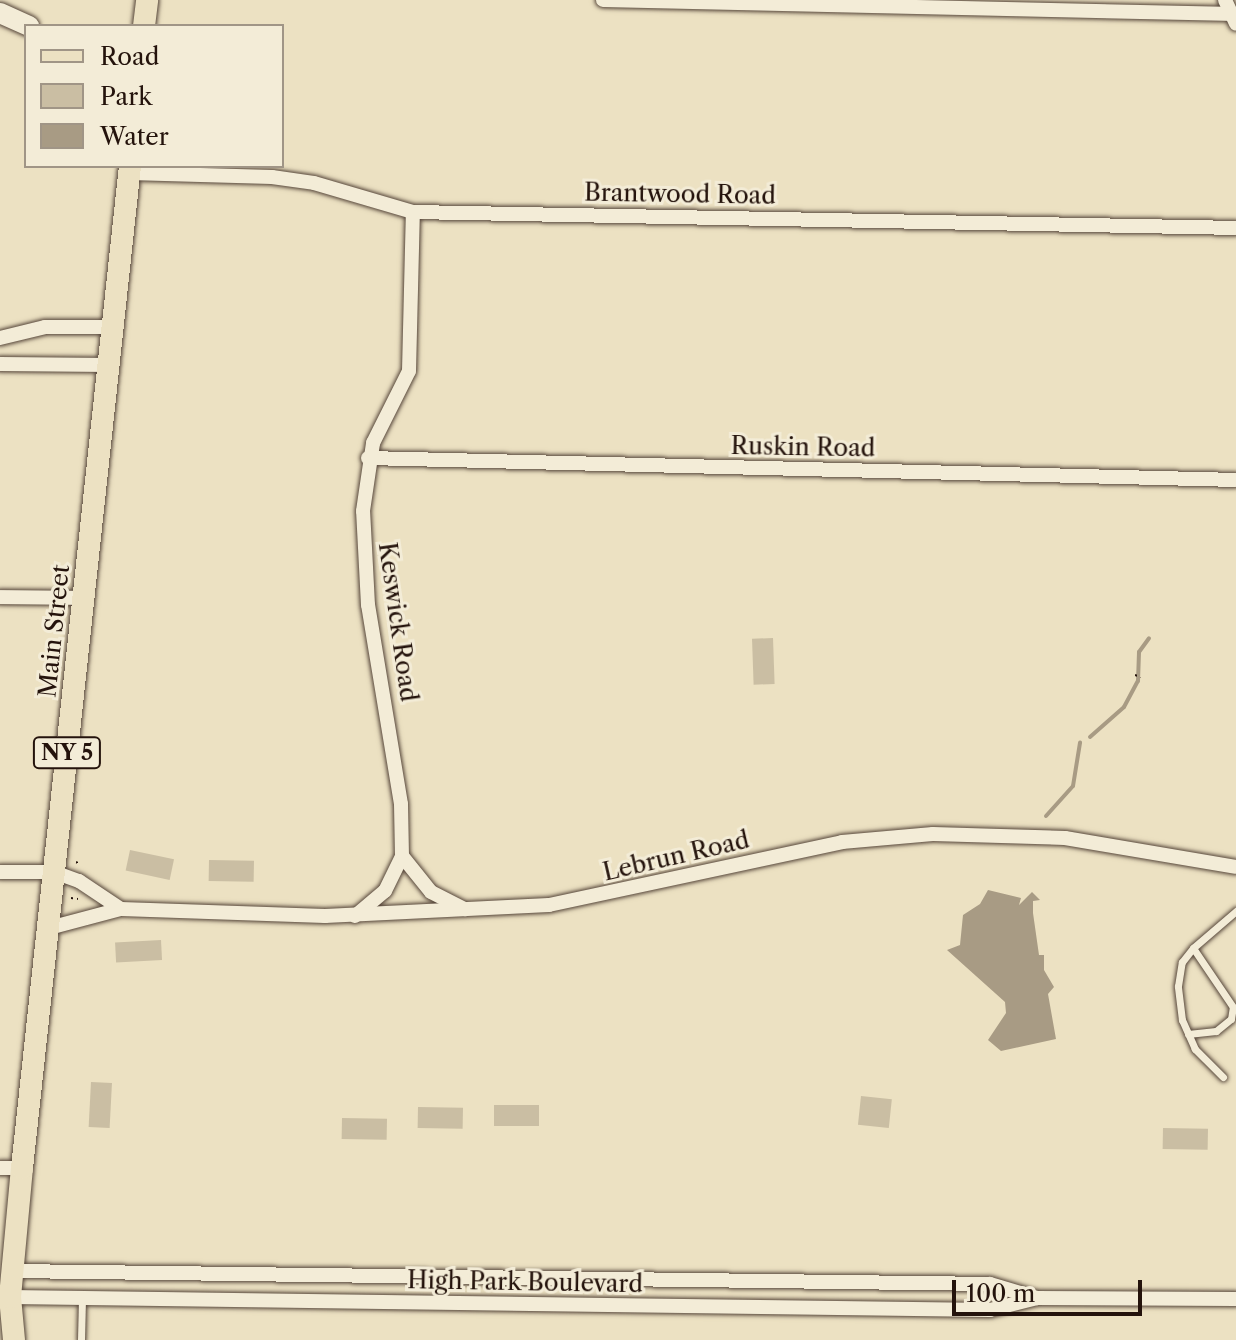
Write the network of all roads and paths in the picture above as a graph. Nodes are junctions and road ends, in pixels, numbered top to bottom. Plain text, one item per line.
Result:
1 (147, 0) edge
2 (603, 0) edge
3 (0, 13) edge
4 (1232, 13) edge
5 (25, 24) edge
6 (144, 24) edge
7 (129, 170) edge
8 (413, 212) junction
9 (1236, 228) edge
10 (113, 327) junction
11 (0, 338) edge
12 (0, 364) edge
13 (109, 365) junction
14 (368, 458) junction
15 (1236, 480) edge
16 (0, 597) edge
17 (84, 598) junction
18 (1135, 675) dead end
19 (1141, 677) dead end
20 (402, 856) junction
21 (1236, 867) edge
22 (0, 872) edge
23 (54, 872) junction
24 (71, 898) dead end
25 (78, 899) dead end
26 (121, 909) junction
27 (472, 911) junction
28 (1236, 911) edge
29 (355, 916) junction
30 (49, 928) junction
31 (1193, 948) junction
32 (1188, 1034) junction
33 (1223, 1077) dead end
34 (11, 1168) edge
35 (12, 1271) junction
36 (172, 1273) junction
37 (551, 1278) junction
38 (10, 1297) junction
39 (82, 1298) junction
40 (171, 1298) junction
41 (1037, 1298) junction
42 (1236, 1299) edge
43 (550, 1304) junction
44 (14, 1340) edge
45 (81, 1340) edge

1 - 6 main road
2 - 4 street
3 - 5 street
7 - 8 street, Brantwood Road
7 - 10 main road, Main Street / NY 5
8 - 9 street, Brantwood Road
8 - 14 street, Keswick Road
10 - 11 street
10 - 13 main road, Main Street / NY 5
12 - 13 street
13 - 17 main road, Main Street / NY 5
14 - 15 street, Ruskin Road
14 - 20 street, Keswick Road
16 - 17 street
17 - 23 main road, Main Street / NY 5
18 - 19 path
20 - 27 street
20 - 29 street, Keswick Road
21 - 27 street, Lebrun Road
22 - 23 street
23 - 26 street
23 - 30 main road, Main Street / NY 5
24 - 25 path
26 - 29 street, Lebrun Road
26 - 30 street, Lebrun Road
27 - 29 street, Lebrun Road
28 - 31 lane
30 - 34 main road, Main Street / NY 5
31 - 32 lane
31 - 32 lane
32 - 33 lane
34 - 35 main road, Main Street / NY 5
35 - 36 street, High Park Boulevard
35 - 38 main road, Main Street / NY 5
36 - 37 street, High Park Boulevard
36 - 40 street
37 - 41 street, High Park Boulevard
37 - 43 street
38 - 39 street, High Park Boulevard
38 - 44 main road, Main Street / NY 5
39 - 40 street, High Park Boulevard
39 - 45 lane
40 - 43 street, High Park Boulevard
41 - 42 street, High Park Boulevard
41 - 43 street, High Park Boulevard

